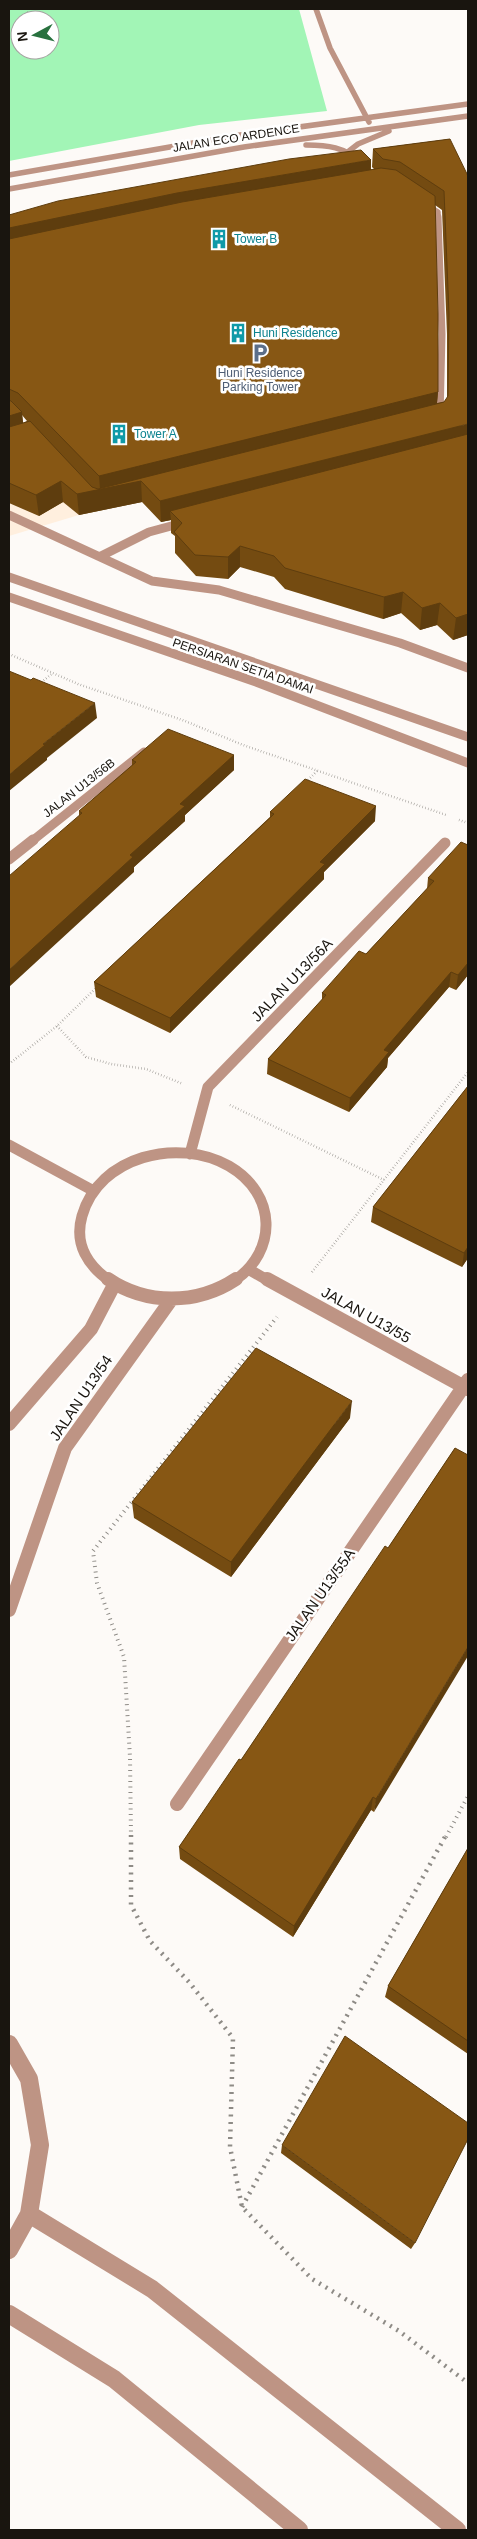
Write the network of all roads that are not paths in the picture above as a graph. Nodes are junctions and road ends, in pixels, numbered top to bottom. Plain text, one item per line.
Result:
1 (316, 9) edge
2 (468, 104) edge
3 (365, 116) junction
4 (468, 116) edge
5 (442, 119) junction
6 (373, 128) junction
7 (389, 131) junction
8 (282, 146) junction
9 (349, 151) junction
10 (131, 166) junction
11 (365, 167) edge
12 (9, 175) edge
13 (9, 189) edge
14 (415, 197) edge
15 (432, 420) edge
16 (9, 515) edge
17 (196, 519) edge
18 (101, 556) junction
19 (9, 578) edge
20 (9, 597) edge
21 (468, 668) edge
22 (468, 737) edge
23 (149, 749) edge
24 (468, 763) edge
25 (444, 844) dead end
26 (9, 859) edge
27 (9, 1145) edge
28 (190, 1154) junction
29 (92, 1190) junction
30 (248, 1269) junction
31 (114, 1285) junction
32 (171, 1300) junction
33 (467, 1385) edge
34 (9, 1424) edge
35 (9, 1610) edge
36 (177, 1804) dead end
37 (9, 2044) edge
38 (29, 2214) junction
39 (9, 2250) edge
40 (9, 2314) edge
41 (299, 2530) edge
42 (457, 2530) edge

1 - 3 street
2 - 3 street, JALAN ECO ARDENCE
3 - 6 street
3 - 12 street, JALAN ECO ARDENCE
4 - 5 street, JALAN ECO ARDENCE
5 - 6 street, JALAN ECO ARDENCE
5 - 7 street
6 - 10 street, JALAN ECO ARDENCE
7 - 8 street
7 - 9 street
8 - 9 street
8 - 10 street
9 - 11 street
10 - 13 street, JALAN ECO ARDENCE
14 - 15 street
16 - 18 street
17 - 18 street
18 - 21 street
19 - 22 street, PERSIARAN SETIA DAMAI
20 - 24 street, PERSIARAN SETIA DAMAI
23 - 26 street, JALAN U13/56B
25 - 28 street, JALAN U13/56A
27 - 29 street
28 - 29 street
28 - 30 street
29 - 31 street
30 - 32 street
30 - 33 street, JALAN U13/55
31 - 32 street
31 - 34 street
32 - 35 street, JALAN U13/54
33 - 36 street, JALAN U13/55A
37 - 38 street
38 - 39 street
38 - 42 street
40 - 41 street

